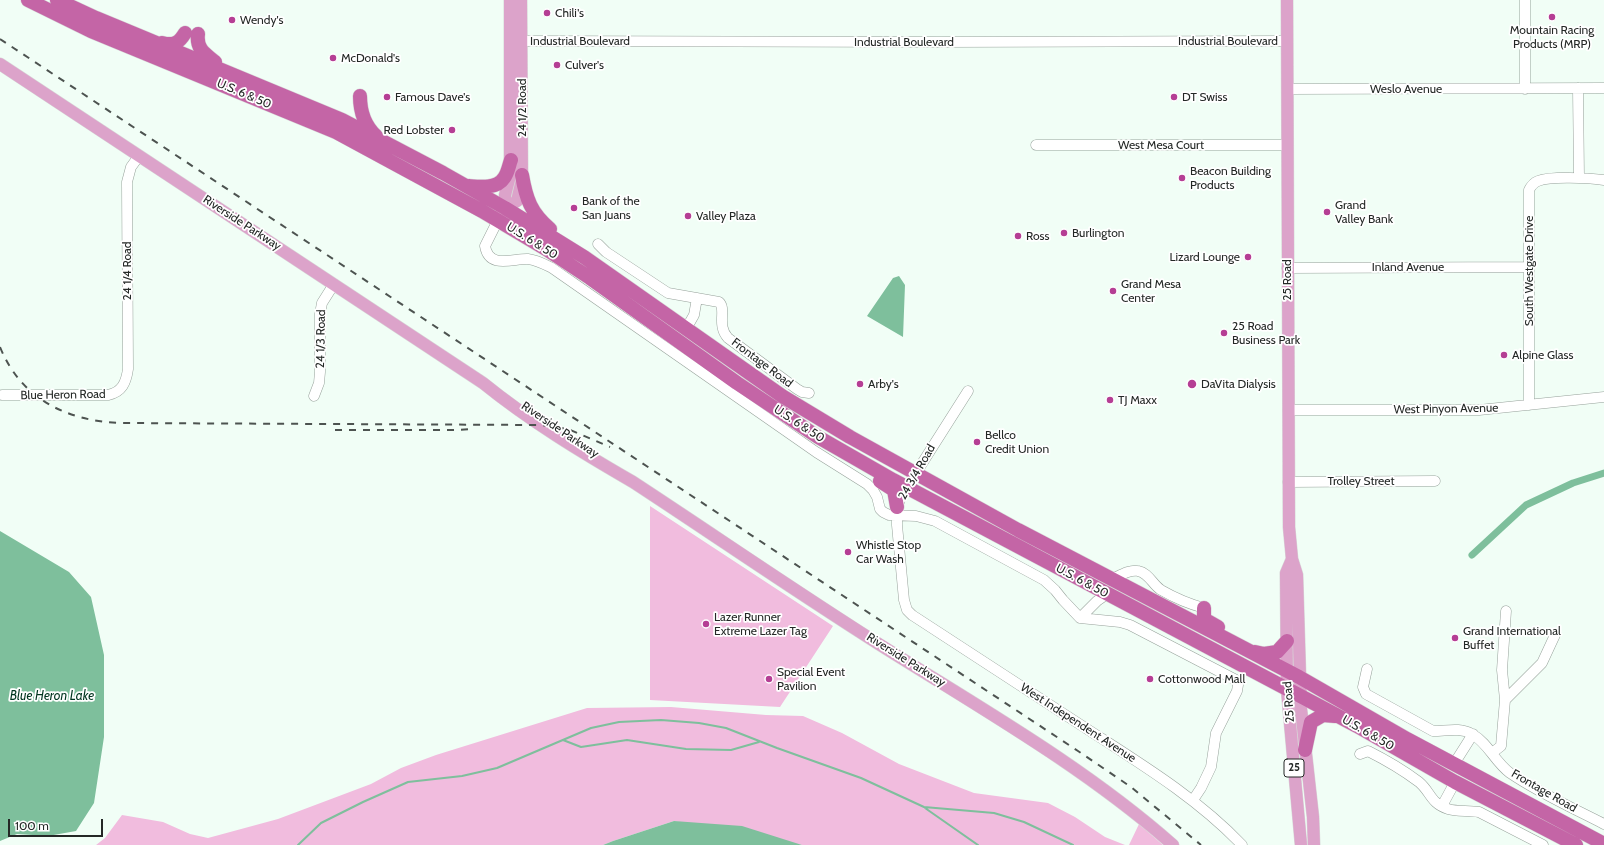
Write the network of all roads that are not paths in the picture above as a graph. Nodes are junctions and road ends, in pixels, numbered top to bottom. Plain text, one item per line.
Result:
1 (22, 0) edge
2 (28, 0) edge
3 (57, 0) edge
4 (511, 0) edge
5 (522, 0) edge
6 (1286, 0) edge
7 (1525, 0) edge
8 (53, 14) junction
9 (516, 39) junction
10 (152, 41) junction
11 (1287, 41) junction
12 (0, 64) edge
13 (228, 72) junction
14 (1578, 88) junction
15 (1604, 88) edge
16 (1287, 89) junction
17 (1525, 89) junction
18 (360, 96) dead end
19 (384, 142) junction
20 (1036, 145) dead end
21 (1287, 145) junction
22 (139, 156) junction
23 (510, 160) junction
24 (522, 176) junction
25 (1579, 178) junction
26 (1604, 180) edge
27 (463, 185) junction
28 (501, 214) junction
29 (598, 244) dead end
30 (584, 257) junction
31 (1529, 267) junction
32 (1287, 268) junction
33 (590, 278) junction
34 (334, 284) junction
35 (697, 298) junction
36 (686, 329) junction
37 (122, 388) joint
38 (968, 390) dead end
39 (809, 393) dead end
40 (2, 395) dead end
41 (314, 396) dead end
42 (1604, 397) edge
43 (1529, 405) junction
44 (1288, 410) junction
45 (798, 424) junction
46 (912, 475) junction
47 (1435, 481) dead end
48 (1288, 482) junction
49 (897, 511) junction
50 (1001, 538) junction
51 (1292, 559) junction
52 (1112, 580) junction
53 (1107, 594) junction
54 (1204, 608) joint
55 (907, 610) joint
56 (1506, 611) dead end
57 (1080, 618) junction
58 (1199, 625) junction
59 (1555, 635) dead end
60 (1286, 641) junction
61 (1242, 648) junction
62 (1367, 669) dead end
63 (1287, 671) junction
64 (1300, 677) junction
65 (1287, 690) junction
66 (1300, 697) junction
67 (1505, 700) junction
68 (1357, 726) junction
69 (1473, 734) junction
70 (1385, 743) junction
71 (1305, 750) junction
72 (1492, 753) junction
73 (1360, 754) dead end
74 (1454, 764) junction
75 (1455, 782) junction
76 (1193, 800) junction
77 (1442, 806) junction
78 (1604, 824) edge
79 (1576, 829) junction
80 (1604, 844) edge
81 (1173, 845) edge
82 (1242, 845) edge
83 (1301, 845) edge
84 (1314, 845) edge
85 (1543, 845) edge
86 (1576, 845) edge

1 - 8 highway
2 - 8 highway, U.S. 6 & 50
3 - 10 highway, U.S. 6 & 50
4 - 9 main road, 24 1/2 Road
5 - 9 main road, 24 1/2 Road
6 - 11 main road, 25 Road / 25
7 - 17 street
8 - 28 highway, U.S. 6 & 50
9 - 11 street, Industrial Boulevard
9 - 23 main road, 24 1/2 Road
9 - 24 main road, 24 1/2 Road
10 - 13 highway, U.S. 6 & 50
10 - 13 highway
11 - 16 main road, 25 Road / 25
12 - 22 main road, Riverside Parkway
13 - 19 highway, U.S. 6 & 50
14 - 15 street, Weslo Avenue
14 - 17 street, Weslo Avenue
14 - 25 street
16 - 17 street, Weslo Avenue
16 - 21 main road, 25 Road / 25
18 - 19 highway
19 - 27 highway, U.S. 6 & 50
20 - 21 street, West Mesa Court
21 - 32 main road, 25 Road / 25
22 - 34 main road, Riverside Parkway
22 - 37 street, 24 1/4 Road
23 - 27 highway
23 - 28 main road, 24 1/2 Road
24 - 28 main road, 24 1/2 Road
24 - 30 highway
25 - 26 street
25 - 31 street, South Westgate Drive
27 - 28 highway, U.S. 6 & 50
28 - 30 highway, U.S. 6 & 50
28 - 33 highway, U.S. 6 & 50
28 - 49 street
29 - 35 street, Frontage Road
30 - 36 highway, U.S. 6 & 50
31 - 32 street, Inland Avenue
31 - 43 street, South Westgate Drive
32 - 44 main road, 25 Road / 25
33 - 36 highway
33 - 45 highway, U.S. 6 & 50
34 - 41 street, 24 1/3 Road
34 - 81 main road, Riverside Parkway
35 - 36 street
35 - 39 street, Frontage Road
36 - 46 highway, U.S. 6 & 50
37 - 40 street, Blue Heron Road
38 - 46 street, 24 3/4 Road
42 - 43 street, West Pinyon Avenue
43 - 44 street, West Pinyon Avenue
44 - 48 main road, 25 Road / 25
45 - 46 highway, U.S. 6 & 50
45 - 49 highway
46 - 49 street, 24 3/4 Road
46 - 50 highway, U.S. 6 & 50
46 - 52 highway, U.S. 6 & 50
47 - 48 street, Trolley Street
48 - 51 main road, 25 Road / 25
49 - 55 street, 24 3/4 Road
49 - 57 street
50 - 52 highway
50 - 53 highway, U.S. 6 & 50
51 - 60 main road, 25 Road / 25
51 - 64 main road, 25 Road / 25
52 - 54 street
52 - 58 highway, U.S. 6 & 50
53 - 57 street
53 - 58 highway
53 - 65 highway, U.S. 6 & 50
54 - 61 highway
55 - 76 street, West Independent Avenue
56 - 67 street
57 - 76 street
58 - 61 highway, U.S. 6 & 50
59 - 67 street
60 - 61 highway
60 - 63 main road, 25 Road / 25
61 - 63 highway, U.S. 6 & 50
62 - 69 street, Frontage Road
63 - 64 highway, U.S. 6 & 50
63 - 65 main road, 25 Road / 25
64 - 66 main road, 25 Road / 25
64 - 74 highway, U.S. 6 & 50
65 - 66 highway, U.S. 6 & 50
65 - 83 main road, 25 Road / 25
66 - 68 highway, U.S. 6 & 50
66 - 71 main road, 25 Road / 25
67 - 72 street
68 - 70 highway, U.S. 6 & 50
68 - 71 highway
69 - 72 street, Frontage Road
69 - 74 street
70 - 74 highway
70 - 75 highway, U.S. 6 & 50
71 - 84 main road, 25 Road / 25
72 - 78 street, Frontage Road
73 - 77 street
74 - 79 highway, U.S. 6 & 50
75 - 77 street
75 - 79 highway
75 - 86 highway, U.S. 6 & 50
76 - 82 street, West Independent Avenue
77 - 85 street
79 - 80 highway, U.S. 6 & 50

